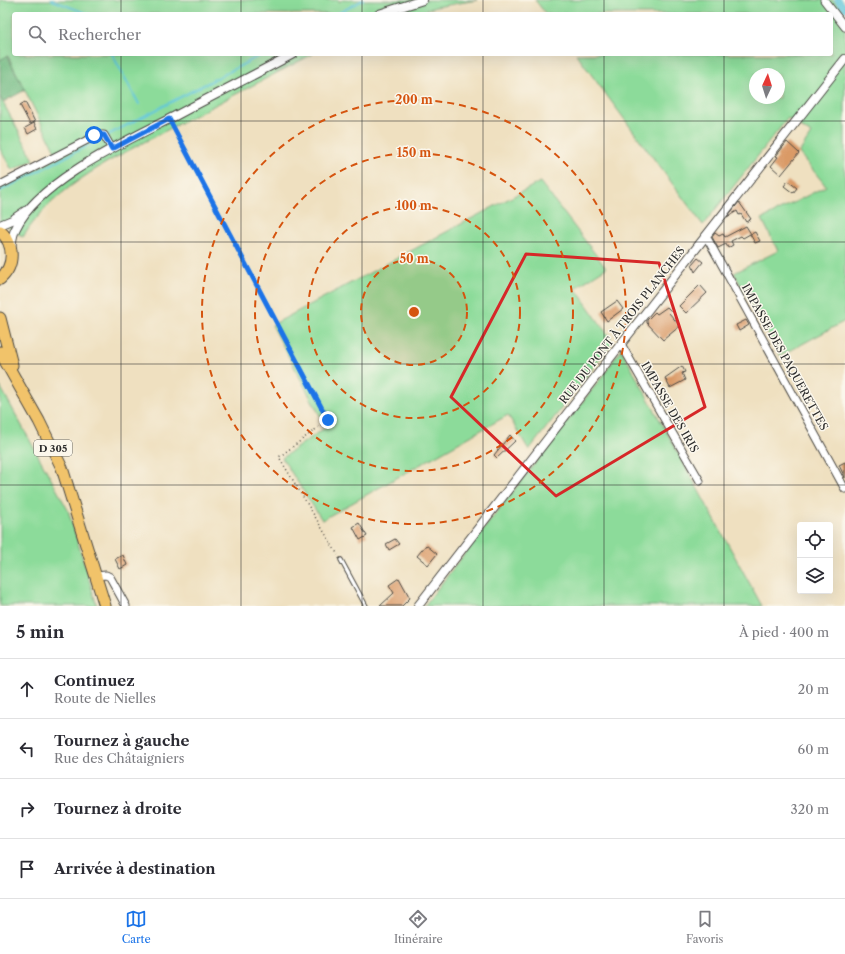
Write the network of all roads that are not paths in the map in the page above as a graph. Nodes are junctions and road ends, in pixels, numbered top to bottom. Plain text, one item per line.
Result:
1 (423, 0) edge
2 (824, 0) edge
3 (385, 12) edge
4 (845, 26) edge
5 (289, 56) edge
6 (845, 59) edge
7 (112, 149) junction
8 (0, 185) edge
9 (36, 202) junction
10 (0, 225) edge
11 (0, 231) edge
12 (706, 236) junction
13 (11, 250) junction
14 (0, 280) edge
15 (0, 318) edge
16 (621, 344) junction
17 (0, 352) edge
18 (20, 388) junction
19 (700, 481) dead end
20 (845, 489) edge
21 (341, 560) road end
22 (95, 576) junction
23 (105, 606) edge
24 (126, 606) edge
25 (366, 606) edge
26 (418, 606) edge

1 - 3 street
2 - 4 street
5 - 7 street
6 - 12 street, RUE DU PONT À TROIS PLANCHES
7 - 8 street
7 - 9 street
9 - 10 street
9 - 13 street
11 - 13 main road
12 - 16 street, RUE DU PONT À TROIS PLANCHES
12 - 20 street, IMPASSE DES PAQUERETTES
13 - 14 main road
15 - 18 main road, D 305
16 - 19 street, IMPASSE DES IRIS
16 - 26 street, RUE DU PONT À TROIS PLANCHES
17 - 18 main road, D 305
18 - 22 main road, D 305
21 - 25 lane
22 - 23 main road, D 305
22 - 24 street

